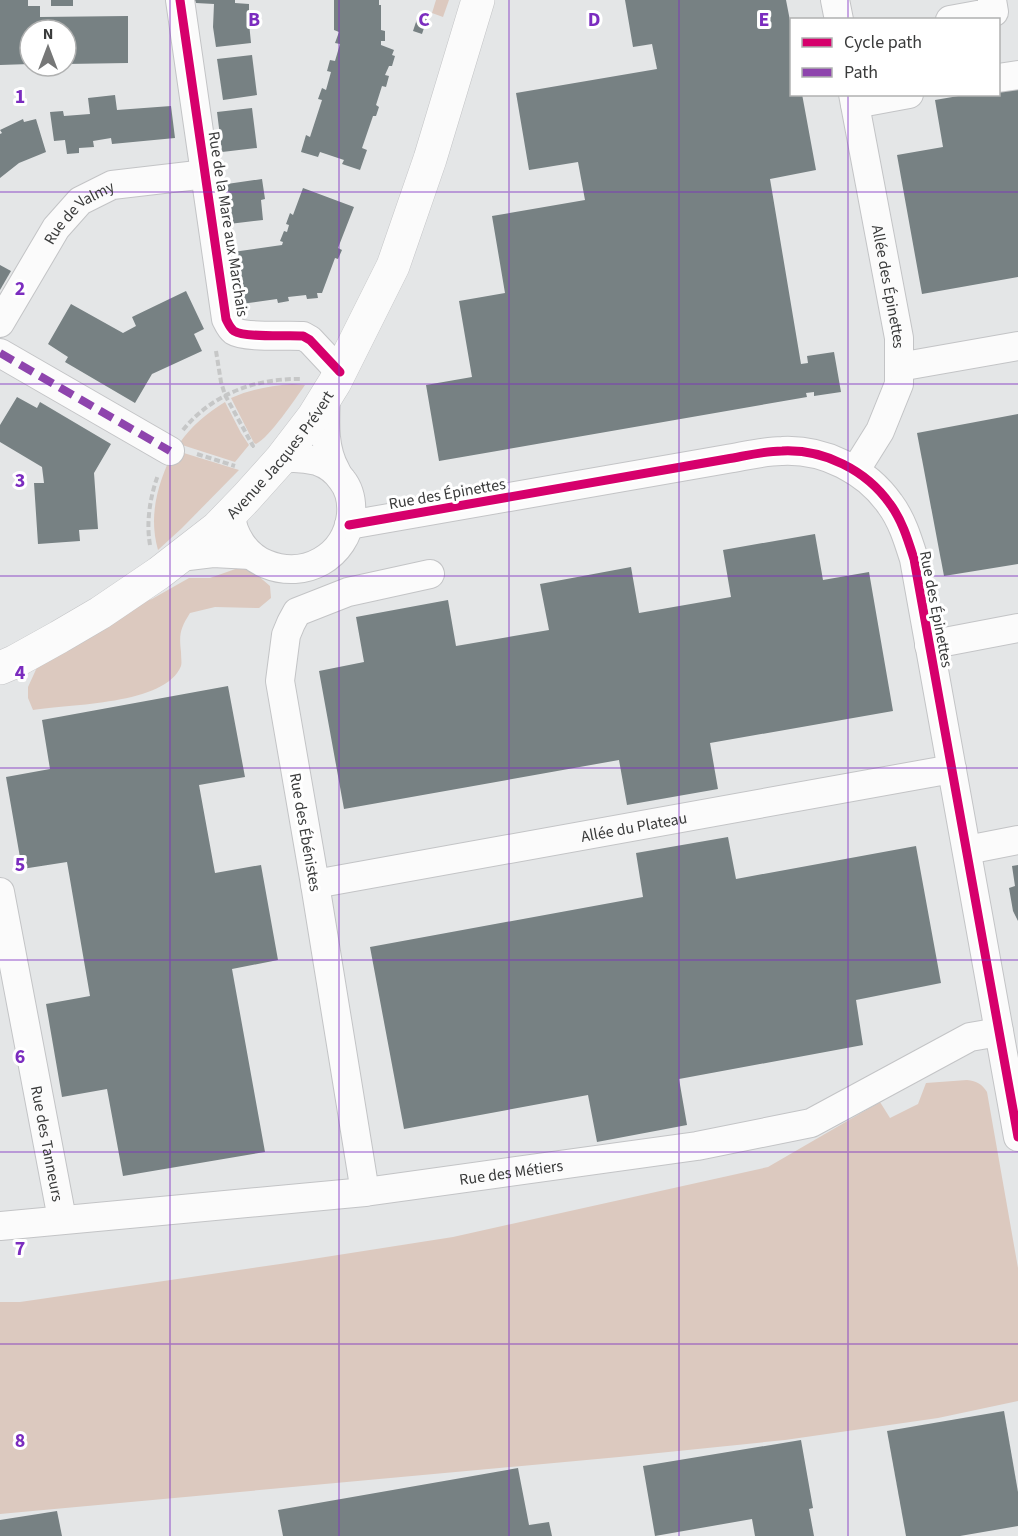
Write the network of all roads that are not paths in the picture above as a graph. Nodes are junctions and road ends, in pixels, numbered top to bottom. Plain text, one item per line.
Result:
1 (180, 0) edge
2 (478, 0) edge
3 (835, 0) edge
4 (992, 0) edge
5 (839, 18) edge
6 (961, 18) edge
7 (1018, 75) edge
8 (1000, 78) edge
9 (887, 96) edge
10 (854, 99) edge
11 (206, 174) junction
12 (0, 323) edge
13 (1018, 346) edge
14 (0, 352) edge
15 (899, 367) junction
16 (334, 383) junction
17 (171, 449) road end
18 (281, 459) junction
19 (336, 471) junction
20 (855, 471) junction
21 (231, 514) junction
22 (349, 525) junction
23 (166, 553) junction
24 (251, 555) junction
25 (430, 574) dead end
26 (1018, 628) edge
27 (929, 645) junction
28 (0, 668) edge
29 (952, 769) junction
30 (1018, 840) edge
31 (967, 850) junction
32 (315, 884) junction
33 (0, 892) edge
34 (999, 1032) junction
35 (1018, 1137) edge
36 (365, 1192) junction
37 (62, 1219) junction
38 (0, 1226) edge

1 - 11 street, Rue de la Mare aux Marchais
2 - 16 main road, Avenue Jacques Prévert
3 - 5 street
4 - 6 street
7 - 8 street
9 - 10 street
10 - 15 street, Allée des Épinettes
11 - 12 street, Rue de Valmy
11 - 16 street, Rue de la Mare aux Marchais
13 - 15 street
14 - 17 street
15 - 20 street, Allée des Épinettes
16 - 18 main road, Avenue Jacques Prévert
16 - 19 street
18 - 19 street
18 - 21 main road, Avenue Jacques Prévert
19 - 22 street
20 - 22 street, Rue des Épinettes
20 - 27 street, Rue des Épinettes
21 - 23 main road, Avenue Jacques Prévert
21 - 24 street
22 - 24 street
23 - 24 street
23 - 28 main road, Avenue Jacques Prévert
25 - 32 street, Rue des Ébénistes
26 - 27 street
27 - 29 street, Rue des Épinettes
29 - 31 street, Rue des Épinettes
29 - 32 street, Allée du Plateau
30 - 31 street
31 - 34 street, Rue des Épinettes
32 - 36 street, Rue des Ébénistes
33 - 37 street, Rue des Tanneurs
34 - 35 street, Rue des Épinettes
34 - 36 street, Rue des Métiers
36 - 37 street, Rue des Métiers
37 - 38 street, Rue des Métiers

